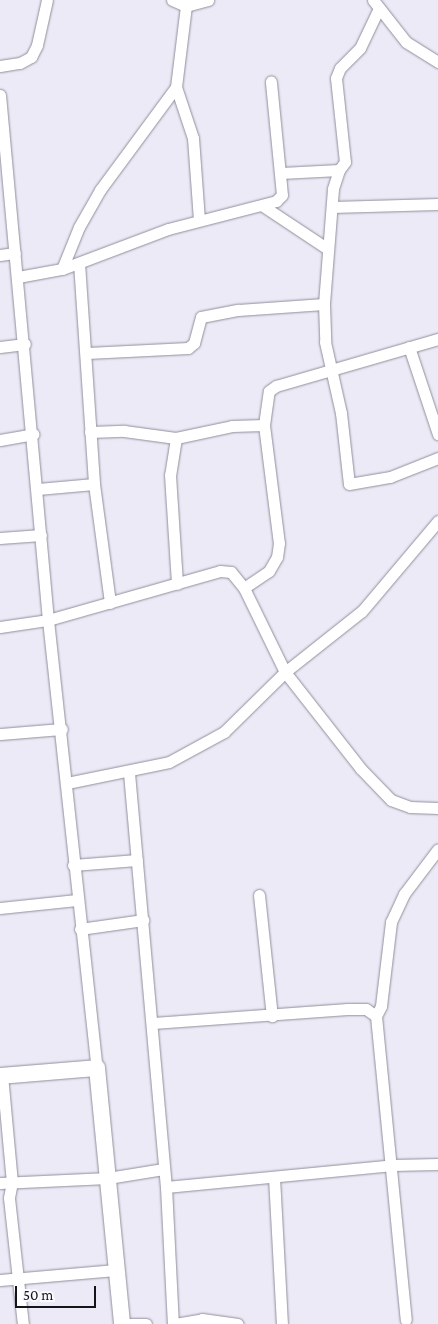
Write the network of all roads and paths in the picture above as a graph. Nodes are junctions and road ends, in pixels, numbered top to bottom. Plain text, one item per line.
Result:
1 (47, 0) edge
2 (172, 0) edge
3 (208, 0) edge
4 (189, 3) edge
5 (376, 4) edge
6 (438, 62) edge
7 (0, 66) edge
8 (271, 82) dead end
9 (176, 87) junction
10 (0, 95) edge
11 (3, 167) edge
12 (338, 170) junction
13 (280, 173) junction
14 (438, 204) edge
15 (263, 206) junction
16 (332, 207) junction
17 (200, 219) junction
18 (328, 249) junction
19 (15, 253) junction
20 (0, 255) edge
21 (79, 263) junction
22 (62, 269) junction
23 (18, 277) junction
24 (324, 304) junction
25 (438, 339) edge
26 (25, 344) junction
27 (0, 347) edge
28 (410, 347) junction
29 (87, 353) junction
30 (329, 370) junction
31 (264, 426) junction
32 (90, 432) junction
33 (33, 434) junction
34 (438, 434) edge
35 (176, 438) junction
36 (0, 440) edge
37 (438, 458) edge
38 (94, 484) junction
39 (38, 489) junction
40 (438, 521) edge
41 (41, 535) junction
42 (0, 538) edge
43 (177, 584) junction
44 (244, 588) junction
45 (110, 603) junction
46 (48, 620) junction
47 (0, 627) edge
48 (285, 672) junction
49 (62, 729) junction
50 (0, 734) edge
51 (129, 773) junction
52 (67, 783) junction
53 (438, 808) edge
54 (436, 857) edge
55 (138, 860) junction
56 (73, 865) junction
57 (259, 895) dead end
58 (77, 900) junction
59 (0, 908) edge
60 (143, 920) junction
61 (80, 929) junction
62 (272, 1016) junction
63 (376, 1016) junction
64 (153, 1024) junction
65 (97, 1068) junction
66 (1, 1076) edge
67 (438, 1164) edge
68 (393, 1165) junction
69 (163, 1169) junction
70 (274, 1177) junction
71 (108, 1178) junction
72 (12, 1182) junction
73 (0, 1183) edge
74 (166, 1187) junction
75 (116, 1270) junction
76 (18, 1279) junction
77 (0, 1280) edge
78 (406, 1320) dead end
79 (22, 1324) edge
80 (122, 1324) edge
81 (146, 1324) edge
82 (174, 1324) edge
83 (238, 1324) edge
84 (282, 1324) edge

1 - 7 street
2 - 4 street
3 - 4 street
4 - 9 street
5 - 6 street
5 - 12 street
8 - 13 street
9 - 17 street
9 - 22 street
10 - 11 street
11 - 19 street
12 - 13 street
12 - 16 street
13 - 15 street
14 - 16 street
15 - 17 street
15 - 18 street
16 - 18 street
17 - 21 street
18 - 24 street
19 - 20 street
19 - 23 street
21 - 22 street
21 - 29 street
22 - 23 street
23 - 26 street
24 - 29 street
24 - 30 street
25 - 28 street
26 - 27 street
26 - 33 street
28 - 30 street
28 - 34 street
29 - 32 street
30 - 31 street
30 - 37 street
31 - 35 street
31 - 44 street
32 - 35 street
32 - 38 street
33 - 36 street
33 - 39 street
35 - 43 street
38 - 39 street
38 - 45 street
39 - 41 street
40 - 48 street
41 - 42 street
41 - 46 street
43 - 44 street
43 - 45 street
44 - 48 street
45 - 46 street
46 - 47 street
46 - 49 street
48 - 51 street
48 - 53 street
49 - 50 street
49 - 52 street
51 - 52 street
51 - 55 street
52 - 56 street
54 - 63 street
55 - 56 street
55 - 60 street
56 - 58 street
57 - 62 street
58 - 59 street
58 - 61 street
60 - 61 street
60 - 64 street
61 - 65 street
62 - 63 street
62 - 64 street
63 - 68 street
64 - 69 street
65 - 66 street
65 - 71 street
66 - 72 street
67 - 68 street
68 - 70 street
68 - 78 street
69 - 71 street
69 - 74 street
70 - 74 street
70 - 84 street
71 - 72 street
71 - 75 street
72 - 73 street
72 - 76 street
74 - 82 street
75 - 76 street
75 - 80 street
76 - 77 street
76 - 79 street
80 - 81 street
82 - 83 street

